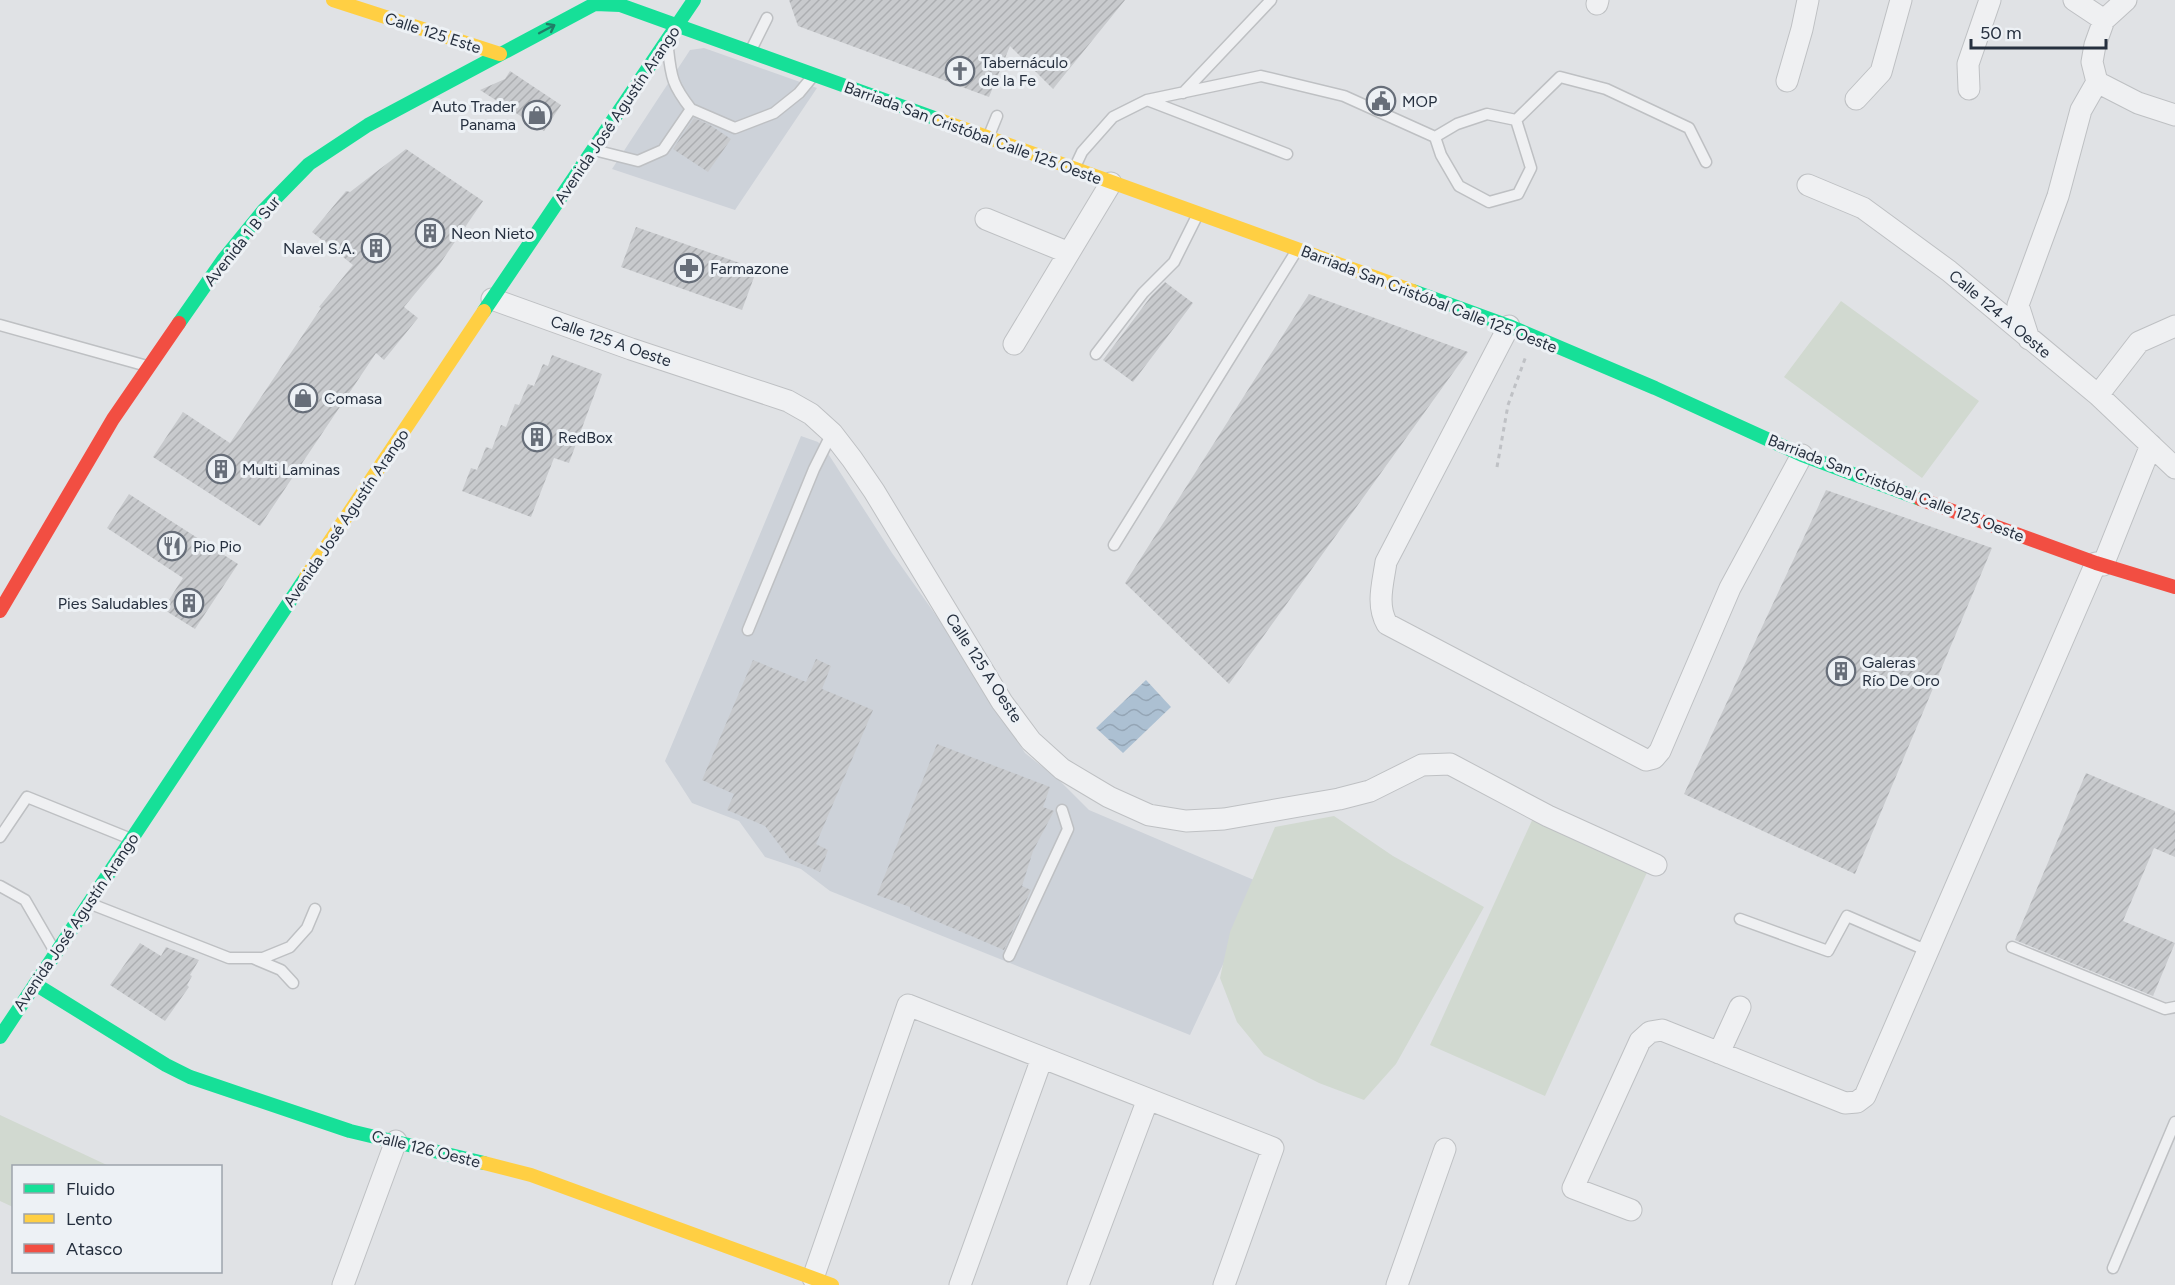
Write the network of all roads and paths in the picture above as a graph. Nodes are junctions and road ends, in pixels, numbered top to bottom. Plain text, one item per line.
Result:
1 (333, 0) edge
2 (694, 0) edge
3 (1271, 0) edge
4 (1808, 0) edge
5 (1901, 0) edge
6 (1990, 0) edge
7 (2074, 0) edge
8 (2126, 0) edge
9 (599, 2) edge
10 (767, 18) dead end
11 (2104, 20) junction
12 (678, 26) junction
13 (448, 37) junction
14 (667, 41) junction
15 (750, 51) junction
16 (500, 54) junction
17 (814, 75) junction
18 (1787, 81) dead end
19 (2097, 82) junction
20 (441, 86) junction
21 (1969, 89) dead end
22 (1183, 93) junction
23 (1856, 99) dead end
24 (1147, 100) junction
25 (691, 109) junction
26 (997, 116) dead end
27 (2175, 116) edge
28 (1516, 120) junction
29 (1435, 137) junction
30 (988, 138) junction
31 (594, 150) junction
32 (1287, 154) dead end
33 (1706, 162) dead end
34 (1074, 170) junction
35 (1111, 183) junction
36 (1808, 185) dead end
37 (1198, 213) junction
38 (986, 219) dead end
39 (1298, 249) junction
40 (1069, 253) junction
41 (492, 299) junction
42 (0, 325) edge
43 (1509, 326) junction
44 (2175, 326) edge
45 (1534, 337) junction
46 (2029, 340) junction
47 (1014, 344) dead end
48 (1096, 354) dead end
49 (149, 366) junction
50 (2098, 395) junction
51 (832, 433) junction
52 (2151, 445) junction
53 (1802, 455) junction
54 (1497, 467) dead end
55 (2175, 468) edge
56 (1114, 545) dead end
57 (2100, 564) junction
58 (2175, 587) edge
59 (2, 603) edge
60 (748, 630) dead end
61 (1062, 810) dead end
62 (0, 837) edge
63 (131, 840) junction
64 (1656, 865) dead end
65 (0, 886) edge
66 (89, 903) junction
67 (315, 909) dead end
68 (1740, 919) dead end
69 (2012, 947) dead end
70 (1928, 951) junction
71 (56, 953) junction
72 (1009, 956) dead end
73 (252, 958) junction
74 (293, 983) dead end
75 (35, 984) junction
76 (1740, 1006) dead end
77 (2175, 1008) edge
78 (0, 1037) edge
79 (1719, 1053) junction
80 (1042, 1058) junction
81 (1148, 1099) junction
82 (2175, 1122) edge
83 (396, 1141) junction
84 (1445, 1149) dead end
85 (1631, 1210) dead end
86 (2113, 1268) dead end
87 (822, 1282) edge
88 (343, 1285) edge
89 (960, 1285) edge
90 (1078, 1285) edge
91 (1224, 1285) edge
92 (1397, 1285) edge

1 - 13 street, Calle 125 Este
2 - 12 street, Avenida José Agustín Arango
3 - 22 lane
4 - 18 street
5 - 23 street
6 - 21 street
7 - 11 street
8 - 11 street
9 - 12 street, Avenida 1 B Sur
16 -> 9 street, Avenida 1 B Sur
10 - 15 lane
11 - 19 street
12 - 14 street, Avenida José Agustín Arango
12 - 15 street, Barriada San Cristóbal Calle 125 Oeste
13 - 16 street, Calle 125 Este
13 - 20 street
14 - 25 lane
14 - 31 street, Avenida José Agustín Arango
15 - 17 street, Barriada San Cristóbal Calle 125 Oeste
16 - 20 street, Avenida 1 B Sur
17 - 25 lane
17 - 30 street, Barriada San Cristóbal Calle 125 Oeste
19 - 27 street
19 - 46 street
20 - 49 street, Avenida 1 B Sur
22 - 24 lane
22 - 29 lane
24 - 32 lane
24 - 34 lane
25 - 31 lane
26 - 30 lane
28 - 29 lane
28 - 29 lane
28 - 33 lane
30 - 34 street, Barriada San Cristóbal Calle 125 Oeste
31 - 41 street, Avenida José Agustín Arango
34 - 35 street, Barriada San Cristóbal Calle 125 Oeste
35 - 37 street, Barriada San Cristóbal Calle 125 Oeste
35 - 40 street
36 - 46 street, Calle 124 A Oeste
37 - 39 street, Barriada San Cristóbal Calle 125 Oeste
37 - 48 lane
38 - 40 street
39 - 43 street, Barriada San Cristóbal Calle 125 Oeste
39 - 56 lane
40 - 47 street
41 - 51 street, Calle 125 A Oeste
41 - 63 street, Avenida José Agustín Arango
42 - 49 lane
43 - 45 street, Barriada San Cristóbal Calle 125 Oeste
43 - 53 street
44 - 50 street
45 - 53 street, Barriada San Cristóbal Calle 125 Oeste
45 - 54 path
46 - 50 street, Calle 124 A Oeste
49 - 59 street, Avenida 1 B Sur
50 - 52 street, Calle 124 A Oeste
51 - 60 lane
51 - 64 street, Calle 125 A Oeste
52 - 55 street, Calle 124 A Oeste
52 - 57 street
53 - 57 street, Barriada San Cristóbal Calle 125 Oeste
57 - 58 street, Barriada San Cristóbal Calle 125 Oeste
57 - 70 street
61 - 72 lane
62 - 63 lane
63 - 66 street, Avenida José Agustín Arango
65 - 71 lane
66 - 71 street, Avenida José Agustín Arango
66 - 73 lane
67 - 73 lane
68 - 70 lane
69 - 77 lane
70 - 79 street
71 - 75 street, Avenida José Agustín Arango
73 - 74 lane
75 - 78 street, Avenida José Agustín Arango
75 - 83 street, Calle 126 Oeste
76 - 79 street
79 - 85 street
80 - 81 street
80 - 87 street
80 - 89 street
81 - 90 street
81 - 91 street
82 - 86 lane
83 - 87 street, Calle 126 Oeste
83 - 88 street
84 - 92 street

